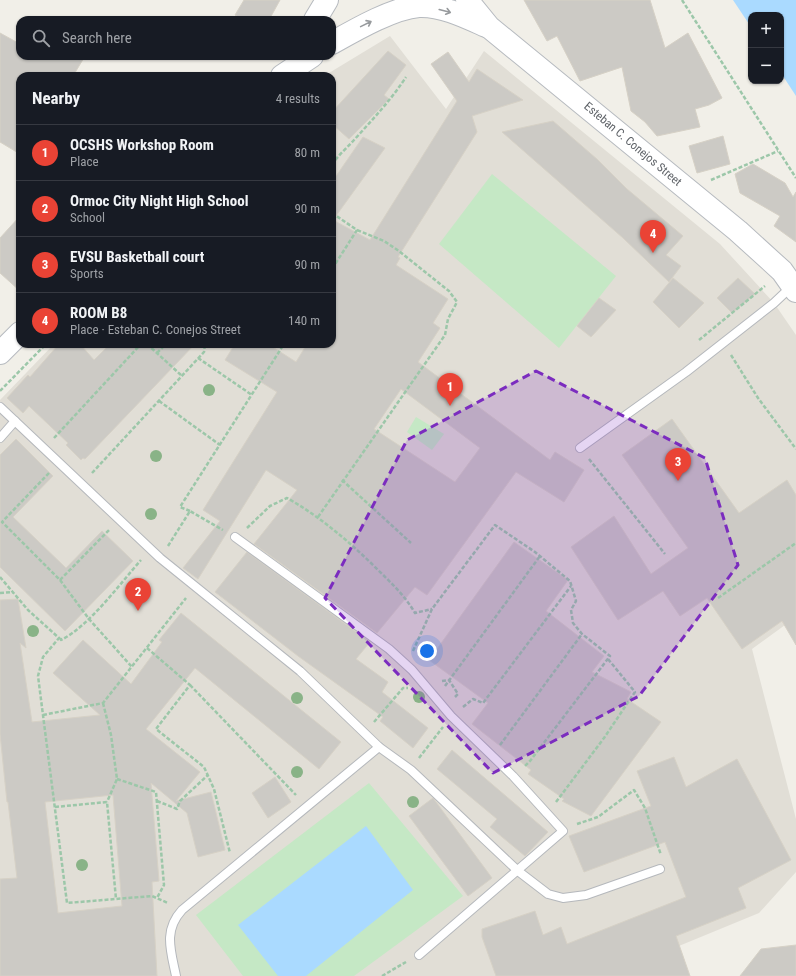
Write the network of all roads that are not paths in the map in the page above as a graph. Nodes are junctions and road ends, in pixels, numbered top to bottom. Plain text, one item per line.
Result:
1 (327, 0) edge
2 (377, 0) edge
3 (467, 0) edge
4 (411, 7) edge
5 (317, 16) edge
6 (489, 27) junction
7 (336, 41) edge
8 (290, 60) edge
9 (306, 60) edge
10 (283, 72) edge
11 (287, 72) edge
12 (790, 283) edge
13 (0, 407) edge
14 (15, 421) junction
15 (0, 438) edge
16 (580, 448) road end
17 (235, 537) road end
18 (379, 746) junction
19 (660, 870) road end
20 (518, 871) junction
21 (419, 955) road end
22 (176, 976) edge

1 - 5 main road
2 - 4 main road
3 - 6 main road, Esteban C. Conejos Street
4 -> 6 main road
7 -> 4 main road
6 - 12 main road, Esteban C. Conejos Street
8 - 10 main road
9 - 11 main road
12 - 16 lane
13 - 14 lane
14 - 15 lane
14 - 18 lane
17 - 20 lane
18 - 20 lane
18 - 22 lane
19 - 20 lane
20 - 21 lane

